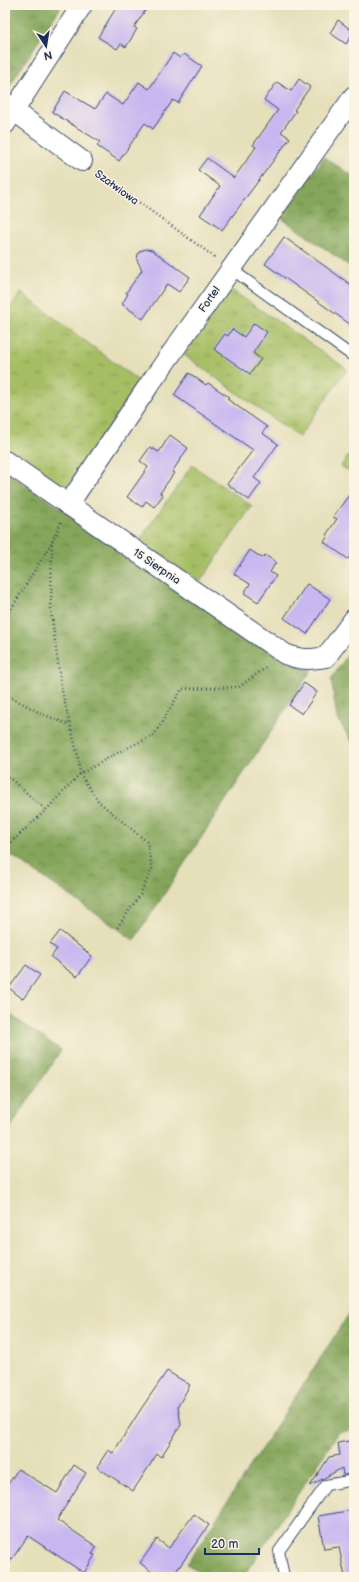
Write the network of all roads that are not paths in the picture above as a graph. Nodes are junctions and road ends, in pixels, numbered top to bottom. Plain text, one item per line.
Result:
1 (82, 5) edge
2 (354, 96) edge
3 (8, 112) edge
4 (82, 161) road end
5 (231, 269) junction
6 (354, 357) edge
7 (5, 461) edge
8 (68, 505) junction
9 (354, 619) edge
10 (354, 1480) edge
11 (284, 1577) edge

1 - 3 street
2 - 5 street, Fortel
3 - 4 street
5 - 6 lane
5 - 8 street, Fortel
7 - 8 street, 15 Sierpnia
8 - 9 street, 15 Sierpnia
10 - 11 lane

